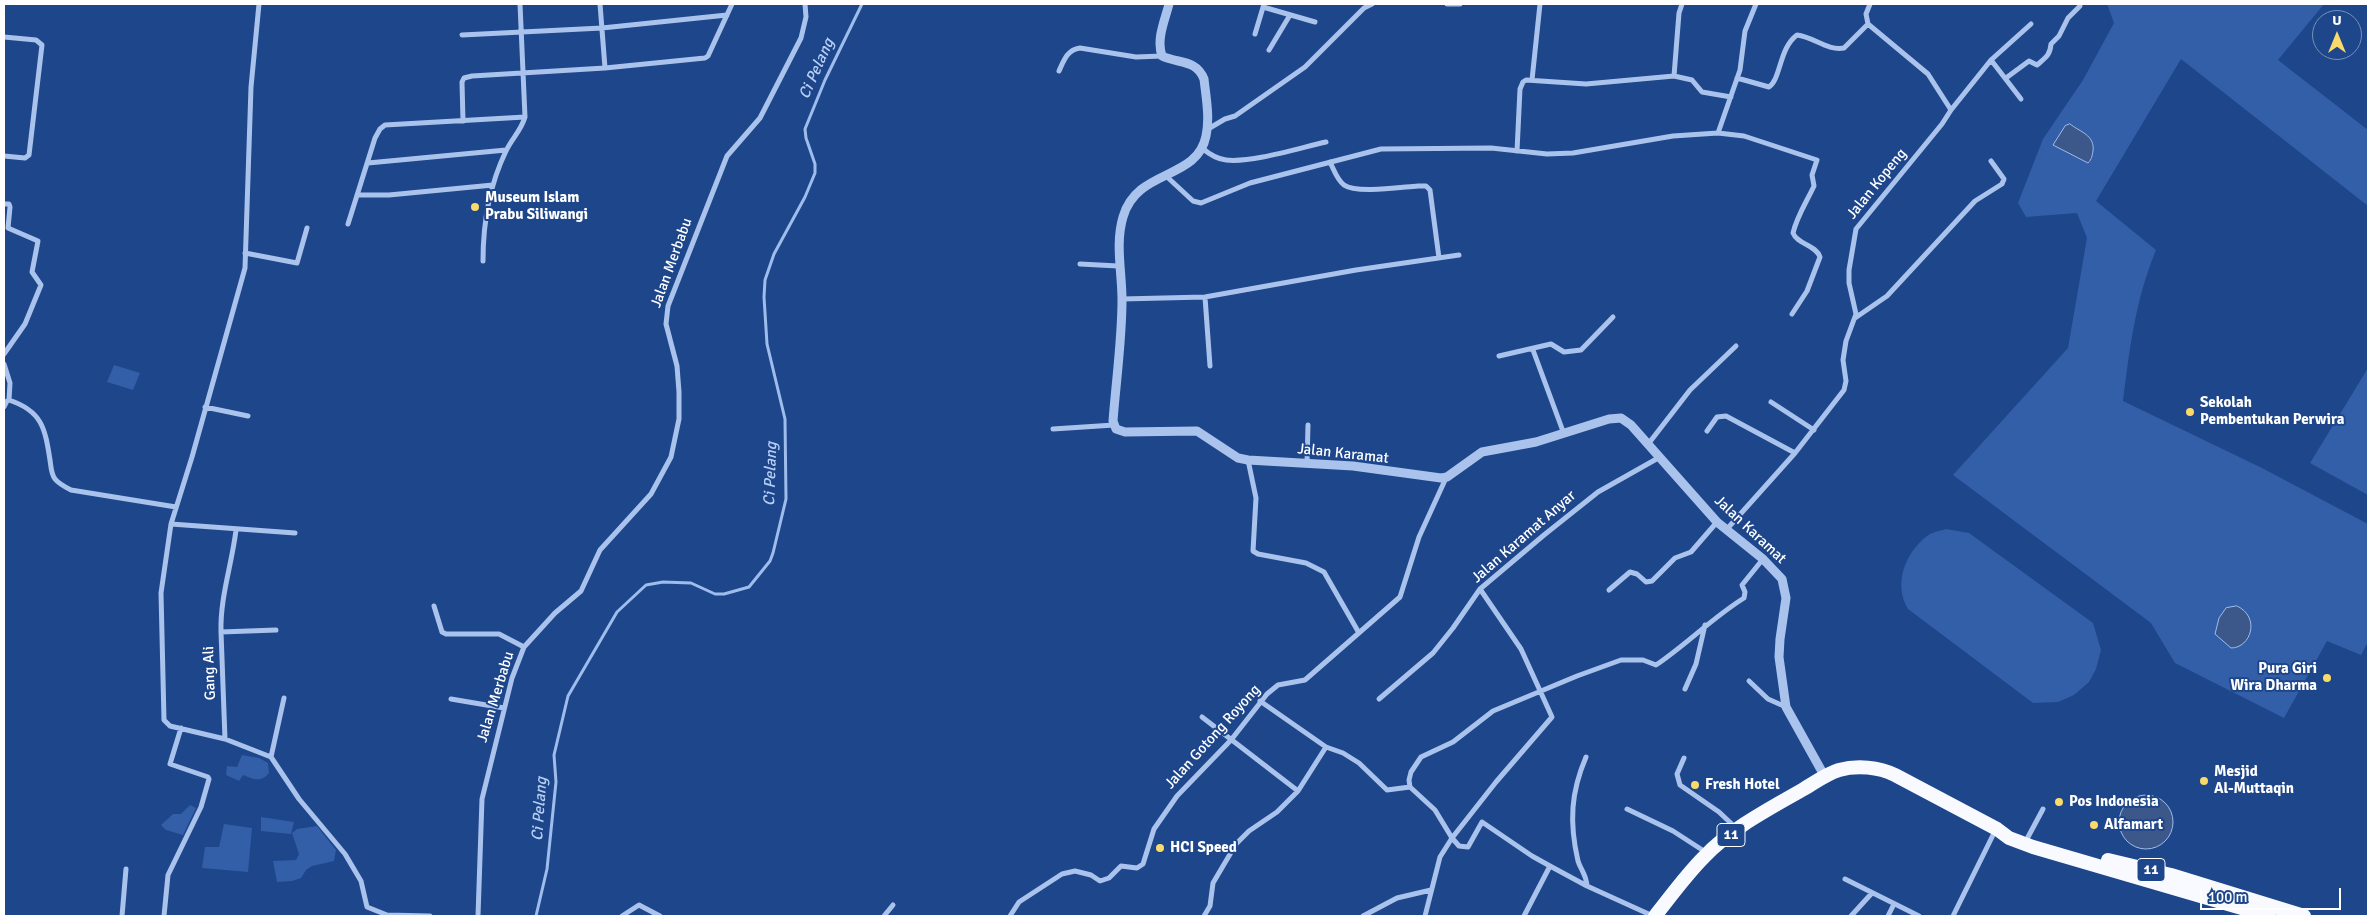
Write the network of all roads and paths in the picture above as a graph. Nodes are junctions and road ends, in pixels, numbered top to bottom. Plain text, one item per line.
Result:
1 (259, 4) edge
2 (520, 4) edge
3 (600, 4) edge
4 (732, 4) edge
5 (806, 4) edge
6 (1169, 4) edge
7 (1372, 4) edge
8 (1447, 4) edge
9 (1460, 4) edge
10 (1540, 4) edge
11 (1682, 4) edge
12 (1756, 4) edge
13 (1870, 4) edge
14 (1264, 5) edge
15 (2080, 6) dead end
16 (727, 15) junction
17 (1290, 15) junction
18 (1316, 22) dead end
19 (1868, 24) junction
20 (2031, 24) dead end
21 (602, 28) junction
22 (522, 31) junction
23 (1255, 34) dead end
24 (462, 36) dead end
25 (4, 37) edge
26 (1269, 50) dead end
27 (1162, 56) junction
28 (1991, 60) junction
29 (605, 68) junction
30 (1059, 71) dead end
31 (525, 73) junction
32 (1674, 76) junction
33 (1737, 78) junction
34 (2006, 78) junction
35 (1532, 80) junction
36 (1731, 97) junction
37 (2021, 99) dead end
38 (1950, 110) junction
39 (525, 117) junction
40 (463, 121) junction
41 (1207, 129) junction
42 (1718, 134) junction
43 (1326, 142) dead end
44 (1202, 148) junction
45 (506, 150) junction
46 (1517, 152) junction
47 (4, 156) edge
48 (1991, 161) dead end
49 (1330, 162) junction
50 (368, 163) junction
51 (1166, 175) junction
52 (493, 186) junction
53 (357, 195) junction
54 (4, 204) edge
55 (348, 224) dead end
56 (307, 228) dead end
57 (246, 253) junction
58 (1459, 255) dead end
59 (1439, 258) junction
60 (483, 261) dead end
61 (1080, 264) dead end
62 (1118, 266) junction
63 (1204, 297) junction
64 (1122, 299) junction
65 (1792, 314) dead end
66 (1613, 317) dead end
67 (1855, 318) junction
68 (1736, 346) dead end
69 (1533, 350) junction
70 (4, 354) edge
71 (1499, 356) dead end
72 (4, 364) edge
73 (1210, 366) dead end
74 (9, 400) junction
75 (1771, 402) dead end
76 (4, 407) edge
77 (205, 407) junction
78 (248, 416) dead end
79 (1114, 425) junction
80 (1308, 425) dead end
81 (1053, 429) dead end
82 (1814, 430) junction
83 (1707, 431) dead end
84 (1564, 434) junction
85 (1649, 444) junction
86 (1795, 453) junction
87 (1661, 457) junction
88 (1248, 460) junction
89 (1307, 463) junction
90 (1447, 477) junction
91 (176, 507) junction
92 (1717, 522) junction
93 (172, 524) junction
94 (1727, 529) junction
95 (236, 530) junction
96 (295, 533) dead end
97 (1763, 559) junction
98 (1480, 589) junction
99 (1610, 590) dead end
100 (434, 606) dead end
101 (1705, 625) junction
102 (276, 630) dead end
103 (221, 632) junction
104 (1359, 633) junction
105 (524, 648) junction
106 (1749, 680) dead end
107 (1685, 689) dead end
108 (1540, 691) junction
109 (284, 698) dead end
110 (451, 698) dead end
111 (1379, 699) dead end
112 (1260, 700) junction
113 (504, 708) junction
114 (1786, 708) junction
115 (1202, 717) dead end
116 (181, 728) junction
117 (224, 739) junction
118 (1231, 740) junction
119 (1326, 747) junction
120 (271, 757) junction
121 (1586, 757) dead end
122 (1684, 758) dead end
123 (1825, 777) junction
124 (1410, 786) junction
125 (1298, 791) junction
126 (1628, 809) dead end
127 (2043, 809) dead end
128 (1996, 829) junction
129 (1738, 830) junction
130 (2028, 837) junction
131 (1452, 838) junction
132 (1708, 853) junction
133 (1550, 866) junction
134 (126, 870) dead end
135 (1845, 879) dead end
136 (1587, 886) junction
137 (1431, 890) junction
138 (1872, 893) junction
139 (1894, 904) junction
140 (893, 905) dead end
141 (122, 916) edge
142 (164, 916) edge
143 (430, 916) edge
144 (478, 916) edge
145 (622, 916) edge
146 (660, 916) edge
147 (884, 916) edge
148 (1010, 916) edge
149 (1204, 916) edge
150 (1363, 916) edge
151 (1425, 916) edge
152 (1524, 916) edge
153 (1655, 916) edge
154 (1851, 916) edge
155 (1888, 916) edge
156 (1919, 916) edge
157 (1953, 916) edge
158 (2269, 916) edge
159 (2304, 916) edge

1 - 57 street
2 - 22 street
3 - 21 street
4 - 16 street
5 - 105 street, Jalan Merbabu
6 - 27 street
7 - 41 street
8 - 9 street
10 - 35 street
11 - 32 street
12 - 33 street
13 - 19 street
14 - 17 street
14 - 23 street
15 - 34 street
16 - 21 street
16 - 29 street
17 - 18 street
17 - 26 street
19 - 33 street
19 - 38 street
20 - 28 street, Jalan Kopeng
21 - 22 street
21 - 29 street
22 - 24 street
22 - 31 street
25 - 47 street
27 - 30 street
27 - 41 street
28 - 34 street
28 - 38 street, Jalan Kopeng
29 - 31 street
31 - 39 street
31 - 40 street
32 - 35 street
32 - 36 street
33 - 36 street
34 - 37 street
35 - 46 street
36 - 42 street
38 - 67 street, Jalan Kopeng
39 - 40 street
39 - 45 street
40 - 50 street
41 - 44 street
42 - 46 street
42 - 65 street
43 - 44 street
44 - 51 street
45 - 50 street
45 - 52 street
46 - 49 street
48 - 67 street
49 - 51 street
49 - 59 street
50 - 53 street
51 - 62 street
52 - 53 street
52 - 60 street
53 - 55 street
54 - 70 street
56 - 57 street
57 - 77 street
58 - 59 street
59 - 63 street
61 - 62 street
62 - 64 street
63 - 64 street
63 - 73 street
64 - 79 street
66 - 69 street
67 - 82 street, Jalan Kopeng
68 - 85 street
69 - 71 street
69 - 84 street
72 - 74 street
74 - 76 street
74 - 91 street
75 - 82 street
77 - 78 street
77 - 91 street
79 - 81 street
79 - 88 street, Jalan Karamat
80 - 89 street
82 - 86 street, Jalan Kopeng
83 - 86 street
84 - 85 street, Jalan Karamat
84 - 90 street, Jalan Karamat
85 - 87 street, Jalan Karamat
86 - 94 street, Jalan Kopeng
87 - 92 street, Jalan Karamat
87 - 98 street, Jalan Karamat Anyar
88 - 89 street, Jalan Karamat
88 - 104 street
89 - 90 street, Jalan Karamat
90 - 104 street, Jalan Gotong Royong
91 - 93 street
92 - 94 street, Jalan Karamat
92 - 99 street
93 - 95 street
93 - 116 street
94 - 97 street, Jalan Karamat
95 - 96 street
95 - 103 street
97 - 101 street
97 - 114 street, Jalan Karamat
98 - 108 street
98 - 111 street, Jalan Karamat Anyar
100 - 105 street
101 - 107 street
101 - 108 street
102 - 103 street, Gang Ali
103 - 117 street, Gang Ali
104 - 112 street, Jalan Gotong Royong
105 - 113 street, Jalan Merbabu
106 - 114 street
108 - 124 street
108 - 131 street
109 - 120 street
110 - 113 street
112 - 118 street, Jalan Gotong Royong
112 - 119 street
113 - 144 street, Jalan Merbabu
114 - 123 street, Jalan Karamat
115 - 118 street
116 - 117 street
116 - 142 street
117 - 120 street
118 - 125 street
118 - 148 street, Jalan Gotong Royong
119 - 124 street
119 - 125 street
120 - 143 street
121 - 136 street
122 - 129 street
123 - 128 highway, 11
123 - 129 highway, 11
124 - 131 street
125 - 149 street
126 - 132 street
127 - 130 street
128 - 130 highway, 11
128 - 157 street
128 - 158 highway, 11
129 - 132 highway, 11
130 - 159 highway, 11
131 - 133 street
131 - 137 street
132 - 153 highway, 11
133 - 136 street
133 - 152 street
134 - 141 street
135 - 138 street
136 - 153 street
137 - 150 street
137 - 151 street
138 - 139 street
138 - 154 street
139 - 155 street
139 - 156 street
140 - 147 street
145 - 146 street

